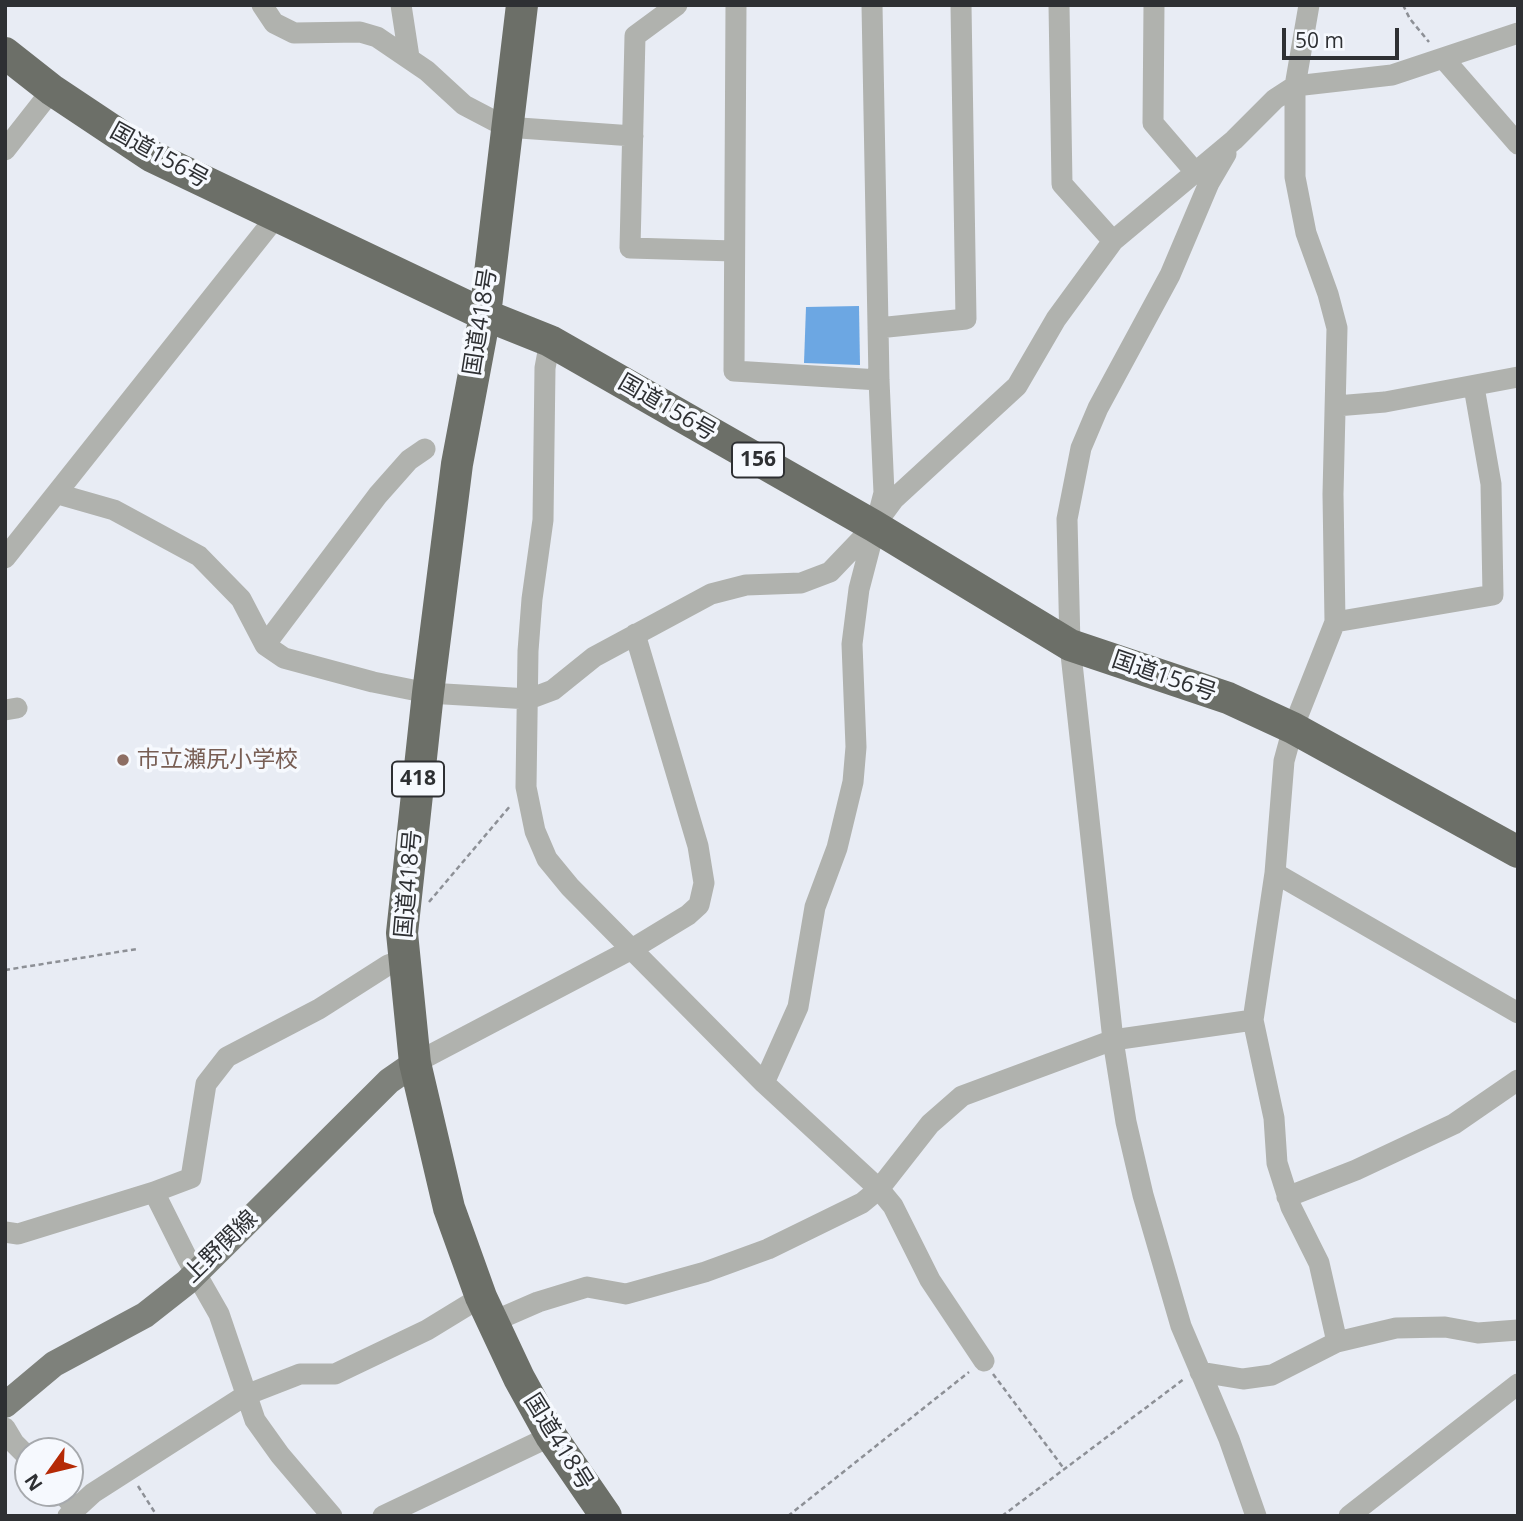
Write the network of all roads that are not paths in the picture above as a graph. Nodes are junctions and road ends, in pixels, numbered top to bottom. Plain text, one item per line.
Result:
1 (262, 5) edge
2 (401, 5) edge
3 (522, 5) edge
4 (677, 5) edge
5 (736, 5) edge
6 (872, 5) edge
7 (961, 5) edge
8 (1059, 5) edge
9 (1154, 5) edge
10 (1309, 5) edge
11 (1518, 33) edge
12 (5, 53) edge
13 (409, 57) junction
14 (1443, 58) junction
15 (1295, 86) junction
16 (52, 90) junction
17 (506, 127) junction
18 (632, 136) junction
19 (1234, 140) junction
20 (1518, 144) edge
21 (5, 150) edge
22 (1196, 173) junction
23 (276, 217) junction
24 (1112, 241) junction
25 (734, 251) junction
26 (485, 315) junction
27 (878, 328) junction
28 (550, 341) junction
29 (1518, 377) edge
30 (879, 380) junction
31 (1474, 387) junction
32 (1336, 405) junction
33 (425, 449) dead end
34 (58, 494) junction
35 (874, 526) junction
36 (5, 558) edge
37 (1335, 622) junction
38 (635, 634) junction
39 (265, 645) junction
40 (1070, 645) junction
41 (428, 693) junction
42 (529, 699) junction
43 (1293, 728) junction
44 (1518, 852) edge
45 (1275, 873) junction
46 (632, 949) junction
47 (404, 959) junction
48 (1518, 1013) edge
49 (1253, 1020) junction
50 (1113, 1040) junction
51 (415, 1063) junction
52 (1518, 1080) edge
53 (764, 1083) junction
54 (879, 1189) junction
55 (154, 1192) junction
56 (1287, 1197) junction
57 (5, 1232) edge
58 (197, 1272) junction
59 (486, 1310) junction
60 (1518, 1330) edge
61 (1337, 1342) junction
62 (984, 1361) road end
63 (1200, 1372) junction
64 (1518, 1384) edge
65 (246, 1395) junction
66 (5, 1405) edge
67 (551, 1436) junction
68 (84, 1498) edge
69 (332, 1516) edge
70 (383, 1516) edge
71 (606, 1516) edge
72 (1256, 1516) edge
73 (1349, 1516) edge

1 - 13 street
2 - 13 street
3 - 17 highway, 国道418号 / 418
4 - 18 street
5 - 25 street
6 - 27 street
7 - 27 street
8 - 24 street
9 - 22 street
10 - 15 street
11 - 14 street
12 - 16 highway, 国道156号 / 156
13 - 17 street
14 - 15 street
14 - 20 street
15 - 19 street
15 - 32 street
16 - 21 street
16 - 23 highway, 国道156号 / 156
17 - 18 street
17 - 26 highway, 国道418号 / 418
18 - 25 street
19 - 22 street
19 - 40 street
22 - 24 street
23 - 26 highway, 国道156号 / 156
23 - 34 street
24 - 35 street
25 - 30 street
26 - 28 highway, 国道156号 / 156
26 - 41 highway, 国道418号 / 418
27 - 30 street
28 - 35 highway, 国道156号 / 156
28 - 42 street
29 - 31 street
30 - 35 street
31 - 32 street
31 - 37 street
32 - 37 street
33 - 39 street
34 - 36 street
34 - 39 street
35 - 38 street
35 - 40 highway, 国道156号 / 156
35 - 53 street
37 - 43 street
38 - 42 street
38 - 46 street
39 - 41 street
40 - 43 highway, 国道156号 / 156
40 - 50 street
41 - 42 street
41 - 47 highway, 国道418号 / 418
42 - 46 street
43 - 44 highway, 国道156号 / 156
43 - 45 street
45 - 48 street
45 - 49 street
46 - 51 street
46 - 53 street
47 - 51 highway, 国道418号 / 418
47 - 55 street
49 - 50 street
49 - 56 street
50 - 54 street
50 - 63 street
51 - 58 main road, 上野関線
51 - 59 highway, 国道418号 / 418
52 - 56 street
53 - 54 street
54 - 59 street
54 - 62 street
55 - 57 street
55 - 58 street
56 - 61 street
58 - 65 street
58 - 66 main road, 上野関線
59 - 65 street
59 - 67 highway, 国道418号 / 418
60 - 61 street
61 - 63 street
63 - 72 street
64 - 73 street
65 - 68 street
65 - 69 street
67 - 70 street
67 - 71 highway, 国道418号 / 418

